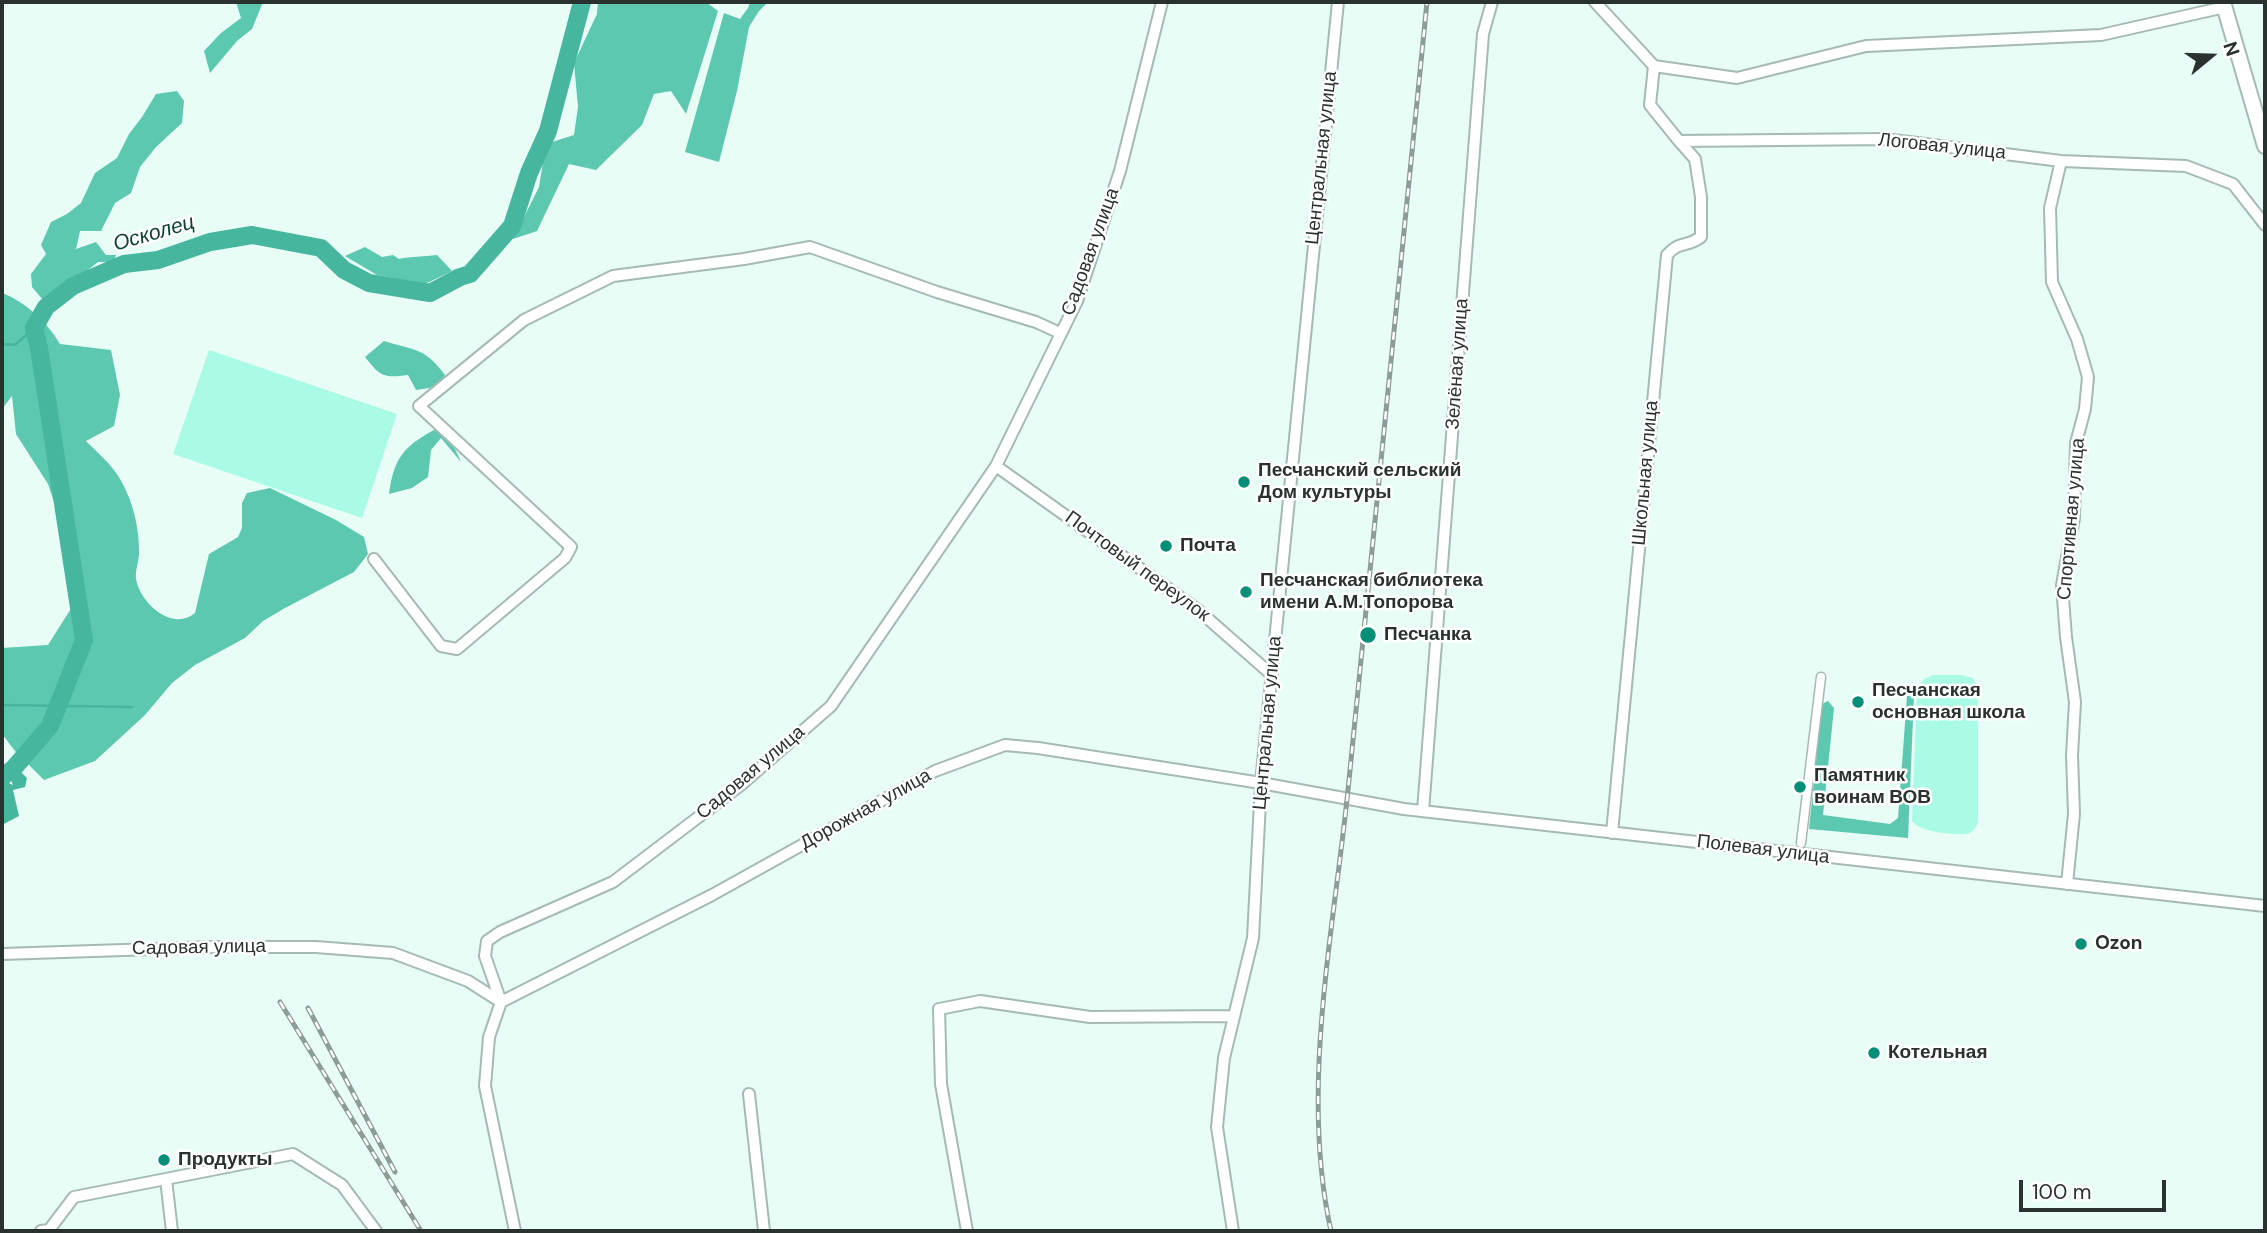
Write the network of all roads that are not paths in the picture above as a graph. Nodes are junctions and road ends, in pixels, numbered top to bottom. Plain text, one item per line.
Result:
1 (1162, 2) edge
2 (1338, 2) edge
3 (1492, 2) edge
4 (1595, 2) edge
5 (2224, 4) edge
6 (1654, 66) junction
7 (1679, 141) junction
8 (2265, 146) edge
9 (2061, 161) junction
10 (2265, 225) edge
11 (1060, 333) junction
12 (996, 466) junction
13 (374, 559) dead end
14 (1272, 675) junction
15 (1821, 677) dead end
16 (1261, 783) junction
17 (1423, 811) junction
18 (1612, 833) junction
19 (1801, 843) dead end
20 (2067, 884) junction
21 (2265, 906) edge
22 (2, 954) edge
23 (501, 1002) junction
24 (1234, 1016) junction
25 (749, 1094) dead end
26 (166, 1179) junction
27 (41, 1231) edge
28 (173, 1231) edge
29 (376, 1231) edge
30 (514, 1231) edge
31 (764, 1231) edge
32 (967, 1231) edge
33 (1233, 1231) edge

1 - 11 street, Садовая улица
2 - 14 street, Центральная улица
3 - 17 street, Зелёная улица
4 - 6 street
5 - 6 street
5 - 8 street
6 - 7 street
7 - 9 street, Логовая улица
7 - 18 street, Школьная улица
9 - 10 street, Логовая улица
9 - 20 street, Спортивная улица
11 - 12 street, Садовая улица
11 - 13 street
12 - 14 street, Почтовый переулок
12 - 23 street, Садовая улица
14 - 16 street, Центральная улица
15 - 19 street
16 - 17 street, Полевая улица
16 - 23 street, Дорожная улица
16 - 24 street, Центральная улица
17 - 18 street, Полевая улица
18 - 20 street, Полевая улица
20 - 21 street, Полевая улица
22 - 23 street, Садовая улица
23 - 30 street
24 - 32 street
24 - 33 street, Центральная улица
25 - 31 street
26 - 27 street
26 - 28 street
26 - 29 street

